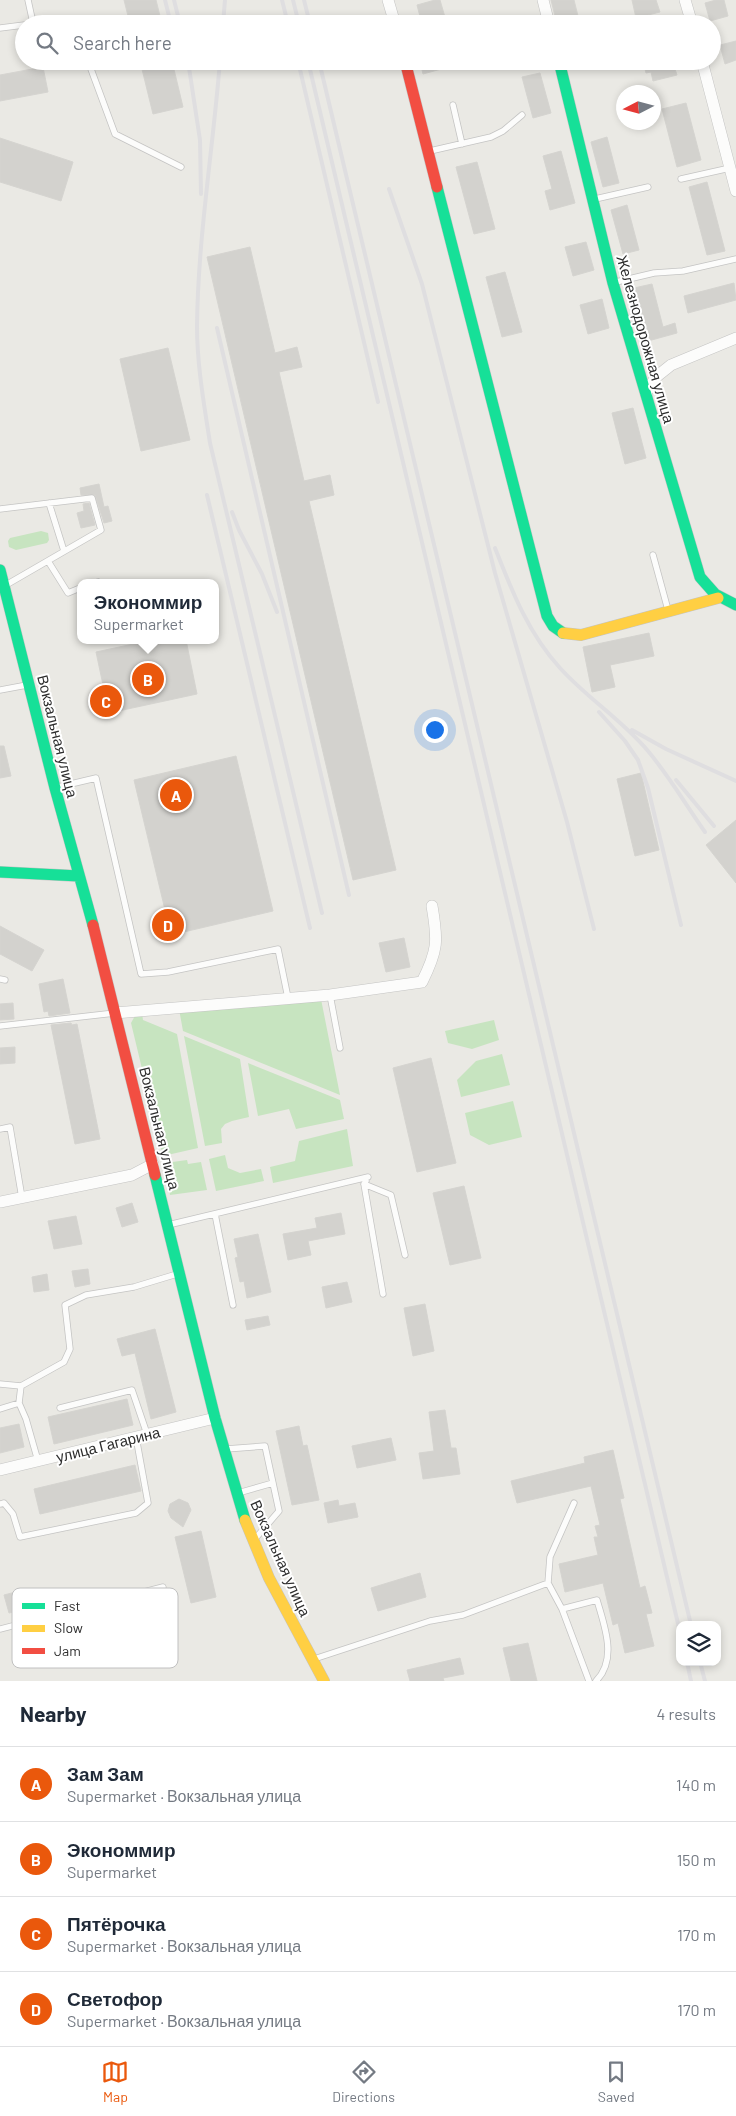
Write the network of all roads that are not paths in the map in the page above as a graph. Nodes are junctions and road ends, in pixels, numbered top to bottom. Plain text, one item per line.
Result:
1 (28, 0) edge
2 (388, 0) edge
3 (544, 0) edge
4 (685, 0) edge
5 (30, 15) edge
6 (392, 15) edge
7 (547, 15) edge
8 (689, 15) edge
9 (15, 26) edge
10 (0, 28) edge
11 (91, 70) edge
12 (407, 70) edge
13 (561, 70) edge
14 (705, 70) edge
15 (452, 105) dead end
16 (522, 114) dead end
17 (462, 144) junction
18 (428, 152) junction
19 (731, 152) edge
20 (181, 167) dead end
21 (730, 168) junction
22 (681, 179) dead end
23 (648, 187) dead end
24 (736, 192) edge
25 (593, 200) junction
26 (736, 259) edge
27 (614, 283) junction
28 (736, 338) edge
29 (646, 393) junction
30 (49, 503) junction
31 (0, 509) edge
32 (64, 551) junction
33 (653, 555) dead end
34 (48, 561) junction
35 (0, 570) edge
36 (4, 586) junction
37 (77, 589) edge
38 (718, 598) junction
39 (736, 605) edge
40 (669, 612) junction
41 (29, 685) junction
42 (0, 690) edge
43 (56, 788) junction
44 (0, 872) edge
45 (79, 876) junction
46 (432, 906) dead end
47 (330, 995) junction
48 (288, 998) junction
49 (115, 1013) junction
50 (0, 1026) edge
51 (340, 1048) dead end
52 (0, 1129) edge
53 (153, 1164) junction
54 (364, 1184) junction
55 (22, 1198) junction
56 (0, 1202) edge
57 (215, 1214) junction
58 (168, 1225) junction
59 (405, 1255) dead end
60 (180, 1273) junction
61 (383, 1294) dead end
62 (233, 1305) dead end
63 (0, 1384) edge
64 (21, 1386) junction
65 (19, 1403) junction
66 (60, 1408) dead end
67 (0, 1409) edge
68 (215, 1418) junction
69 (141, 1436) junction
70 (224, 1450) junction
71 (38, 1461) junction
72 (0, 1470) edge
73 (273, 1483) junction
74 (236, 1494) junction
75 (0, 1504) edge
76 (574, 1504) dead end
77 (253, 1541) junction
78 (548, 1583) junction
79 (163, 1587) dead end
80 (159, 1588) edge
81 (562, 1609) junction
82 (312, 1659) junction
83 (324, 1681) edge
84 (589, 1681) edge
85 (596, 1681) edge

1 - 5 lane
2 - 6 street
3 - 7 street
4 - 8 street
9 - 10 lane
11 - 20 lane
12 - 18 street
13 - 25 street, Железнодорожная улица
14 - 19 street
15 - 17 lane
16 - 17 lane
17 - 18 lane
18 - 40 street
19 - 21 street
21 - 22 lane
21 - 24 street
23 - 25 lane
25 - 27 street, Железнодорожная улица
26 - 27 lane
27 - 29 street, Железнодорожная улица
28 - 29 street
29 - 38 street, Железнодорожная улица
30 - 31 lane
30 - 32 lane
30 - 32 lane
32 - 34 lane
33 - 40 lane
34 - 36 lane
34 - 37 lane
35 - 36 street, Вокзальная улица
36 - 41 street, Вокзальная улица
38 - 39 street, Железнодорожная улица
38 - 40 street
41 - 42 lane
41 - 43 street, Вокзальная улица
43 - 45 street, Вокзальная улица
43 - 48 lane
44 - 45 street
45 - 49 street, Вокзальная улица
46 - 47 street
47 - 48 street
47 - 51 lane
48 - 49 street
49 - 50 lane
49 - 53 street, Вокзальная улица
52 - 55 lane
53 - 55 street
53 - 58 street, Вокзальная улица
54 - 57 lane
54 - 59 lane
54 - 61 lane
55 - 56 street
57 - 58 lane
57 - 62 lane
58 - 60 street, Вокзальная улица
60 - 64 lane
60 - 68 street, Вокзальная улица
63 - 64 lane
64 - 65 lane
65 - 67 lane
65 - 71 lane
66 - 69 lane
68 - 69 street, улица Гагарина
68 - 70 street, Вокзальная улица
69 - 71 street, улица Гагарина
69 - 75 lane
70 - 73 lane
70 - 74 street, Вокзальная улица
71 - 72 street, улица Гагарина
73 - 74 lane
73 - 77 lane
74 - 77 street, Вокзальная улица
76 - 78 lane
77 - 82 street, Вокзальная улица
78 - 81 lane
78 - 82 lane
79 - 80 lane
81 - 84 lane
81 - 85 lane
82 - 83 street, Вокзальная улица

